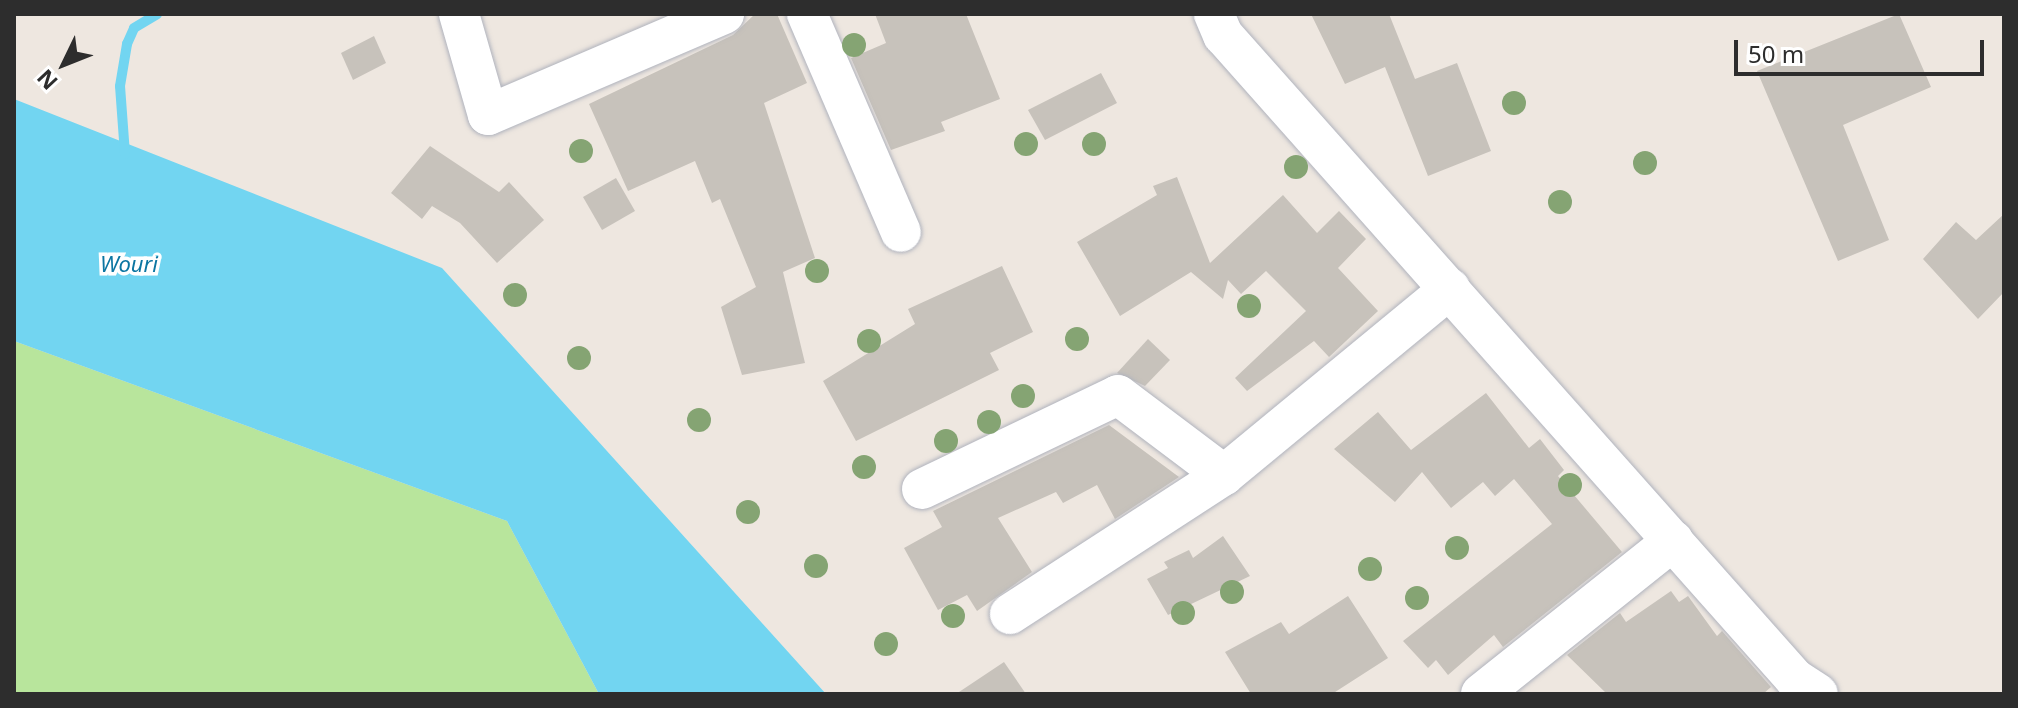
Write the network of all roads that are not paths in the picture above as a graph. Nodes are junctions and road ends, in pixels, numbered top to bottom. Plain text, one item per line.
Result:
1 (459, 14) edge
2 (724, 14) edge
3 (807, 14) edge
4 (1214, 14) edge
5 (901, 232) dead end
6 (1450, 289) junction
7 (1224, 475) junction
8 (922, 489) dead end
9 (1673, 541) junction
10 (1010, 614) dead end
11 (1481, 694) edge
12 (1818, 694) edge

1 - 2 street
3 - 5 street
4 - 6 street
6 - 7 street
6 - 9 street
7 - 8 street
7 - 10 street
9 - 11 street
9 - 12 street

